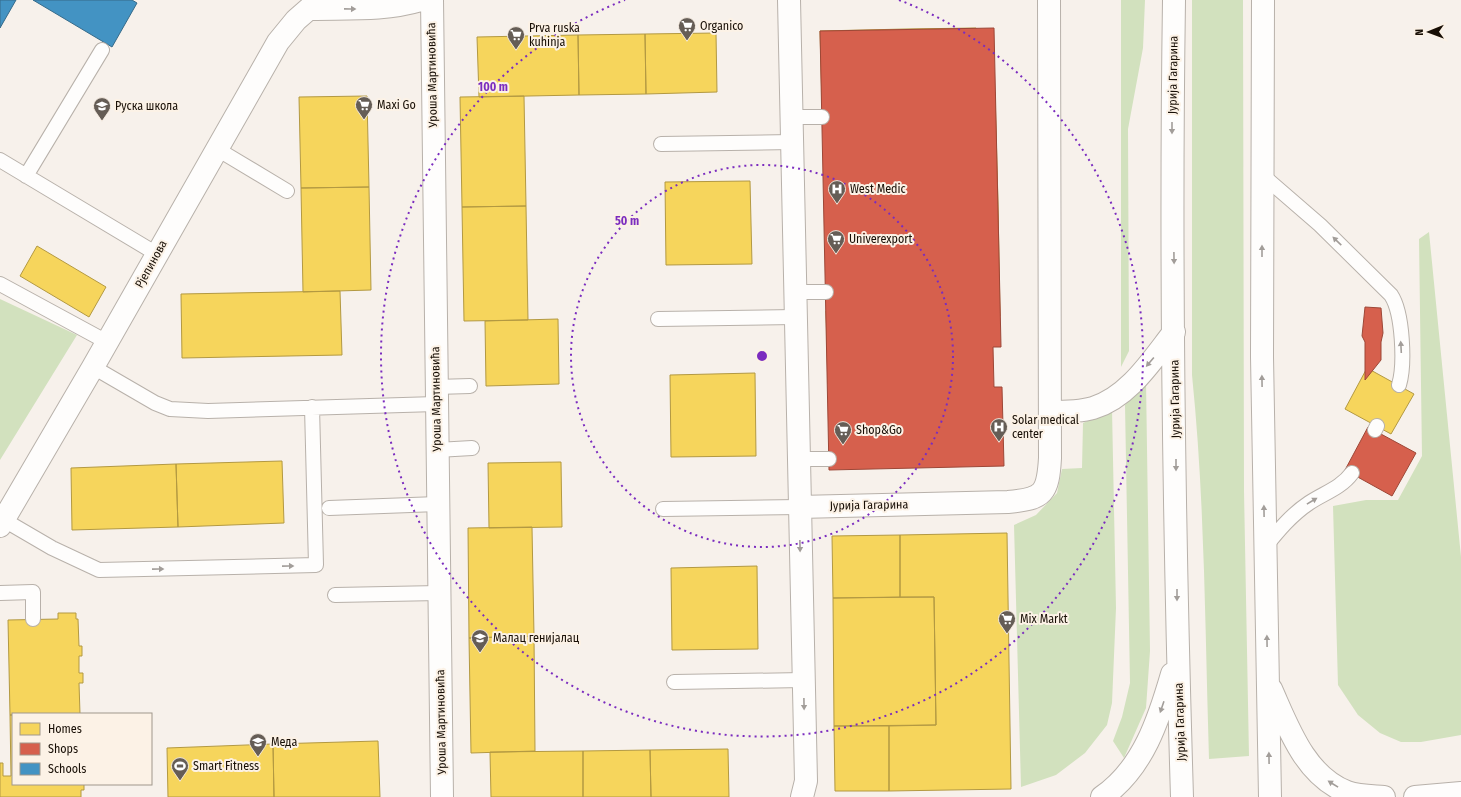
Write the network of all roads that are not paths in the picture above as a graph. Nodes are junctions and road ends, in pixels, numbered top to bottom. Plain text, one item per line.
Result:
1 (421, 0) edge
2 (432, 0) edge
3 (789, 0) edge
4 (1049, 0) edge
5 (1174, 0) edge
6 (1263, 0) edge
7 (315, 4) edge
8 (102, 50) dead end
9 (792, 117) junction
10 (822, 117) dead end
11 (792, 142) junction
12 (660, 144) dead end
13 (217, 149) junction
14 (0, 160) edge
15 (1261, 174) junction
16 (26, 176) junction
17 (287, 191) dead end
18 (157, 254) junction
19 (0, 284) edge
20 (795, 292) junction
21 (826, 292) dead end
22 (795, 317) junction
23 (658, 319) dead end
24 (1174, 332) junction
25 (107, 342) junction
26 (93, 367) junction
27 (1399, 385) dead end
28 (470, 386) dead end
29 (436, 395) junction
30 (312, 407) junction
31 (1050, 412) junction
32 (472, 448) dead end
33 (437, 450) junction
34 (798, 459) junction
35 (829, 459) dead end
36 (1352, 473) dead end
37 (438, 504) junction
38 (799, 507) junction
39 (329, 508) dead end
40 (663, 509) dead end
41 (2, 523) edge
42 (1265, 548) junction
43 (439, 592) junction
44 (0, 593) edge
45 (335, 595) dead end
46 (33, 619) dead end
47 (1177, 656) junction
48 (803, 680) junction
49 (1268, 680) junction
50 (674, 682) dead end
51 (1461, 793) edge
52 (442, 797) edge
53 (802, 797) edge
54 (1102, 797) edge
55 (1182, 797) edge
56 (1270, 797) edge
57 (1384, 797) edge
58 (1415, 797) edge

7 -> 1 street, Рјепинова
2 - 29 street, Уроша Мартиновића
3 - 9 street
4 - 31 street, Јурија Гагарина
5 -> 24 street, Јурија Гагарина
6 - 15 street
7 - 13 street, Рјепинова
8 - 16 lane
9 - 10 lane
9 - 11 street
11 - 12 lane
11 - 20 street
13 - 17 lane
13 - 18 street, Рјепинова
14 - 16 lane
27 -> 15 lane
42 -> 15 street
16 - 18 lane
18 - 25 street, Рјепинова
19 - 25 lane
20 - 21 lane
20 - 22 street
22 - 23 lane
22 - 34 street
24 -> 31 street
24 -> 47 street, Јурија Гагарина
25 - 26 street, Рјепинова
26 - 30 lane
26 - 41 street, Рјепинова
28 - 29 lane
29 - 30 lane
29 - 33 street, Уроша Мартиновића
41 -> 30 lane
31 - 38 street, Јурија Гагарина
32 - 33 lane
33 - 37 street, Уроша Мартиновића
34 - 35 lane
34 - 38 street
42 -> 36 lane
37 - 39 lane
37 - 43 street, Уроша Мартиновића
38 - 40 lane
38 -> 48 street
49 -> 42 street
43 - 45 lane
43 - 52 street, Уроша Мартиновића
44 - 46 lane
47 -> 54 street
47 - 55 street, Јурија Гагарина
48 - 50 lane
48 -> 53 street
56 -> 49 street
57 -> 49 street
51 - 58 street

